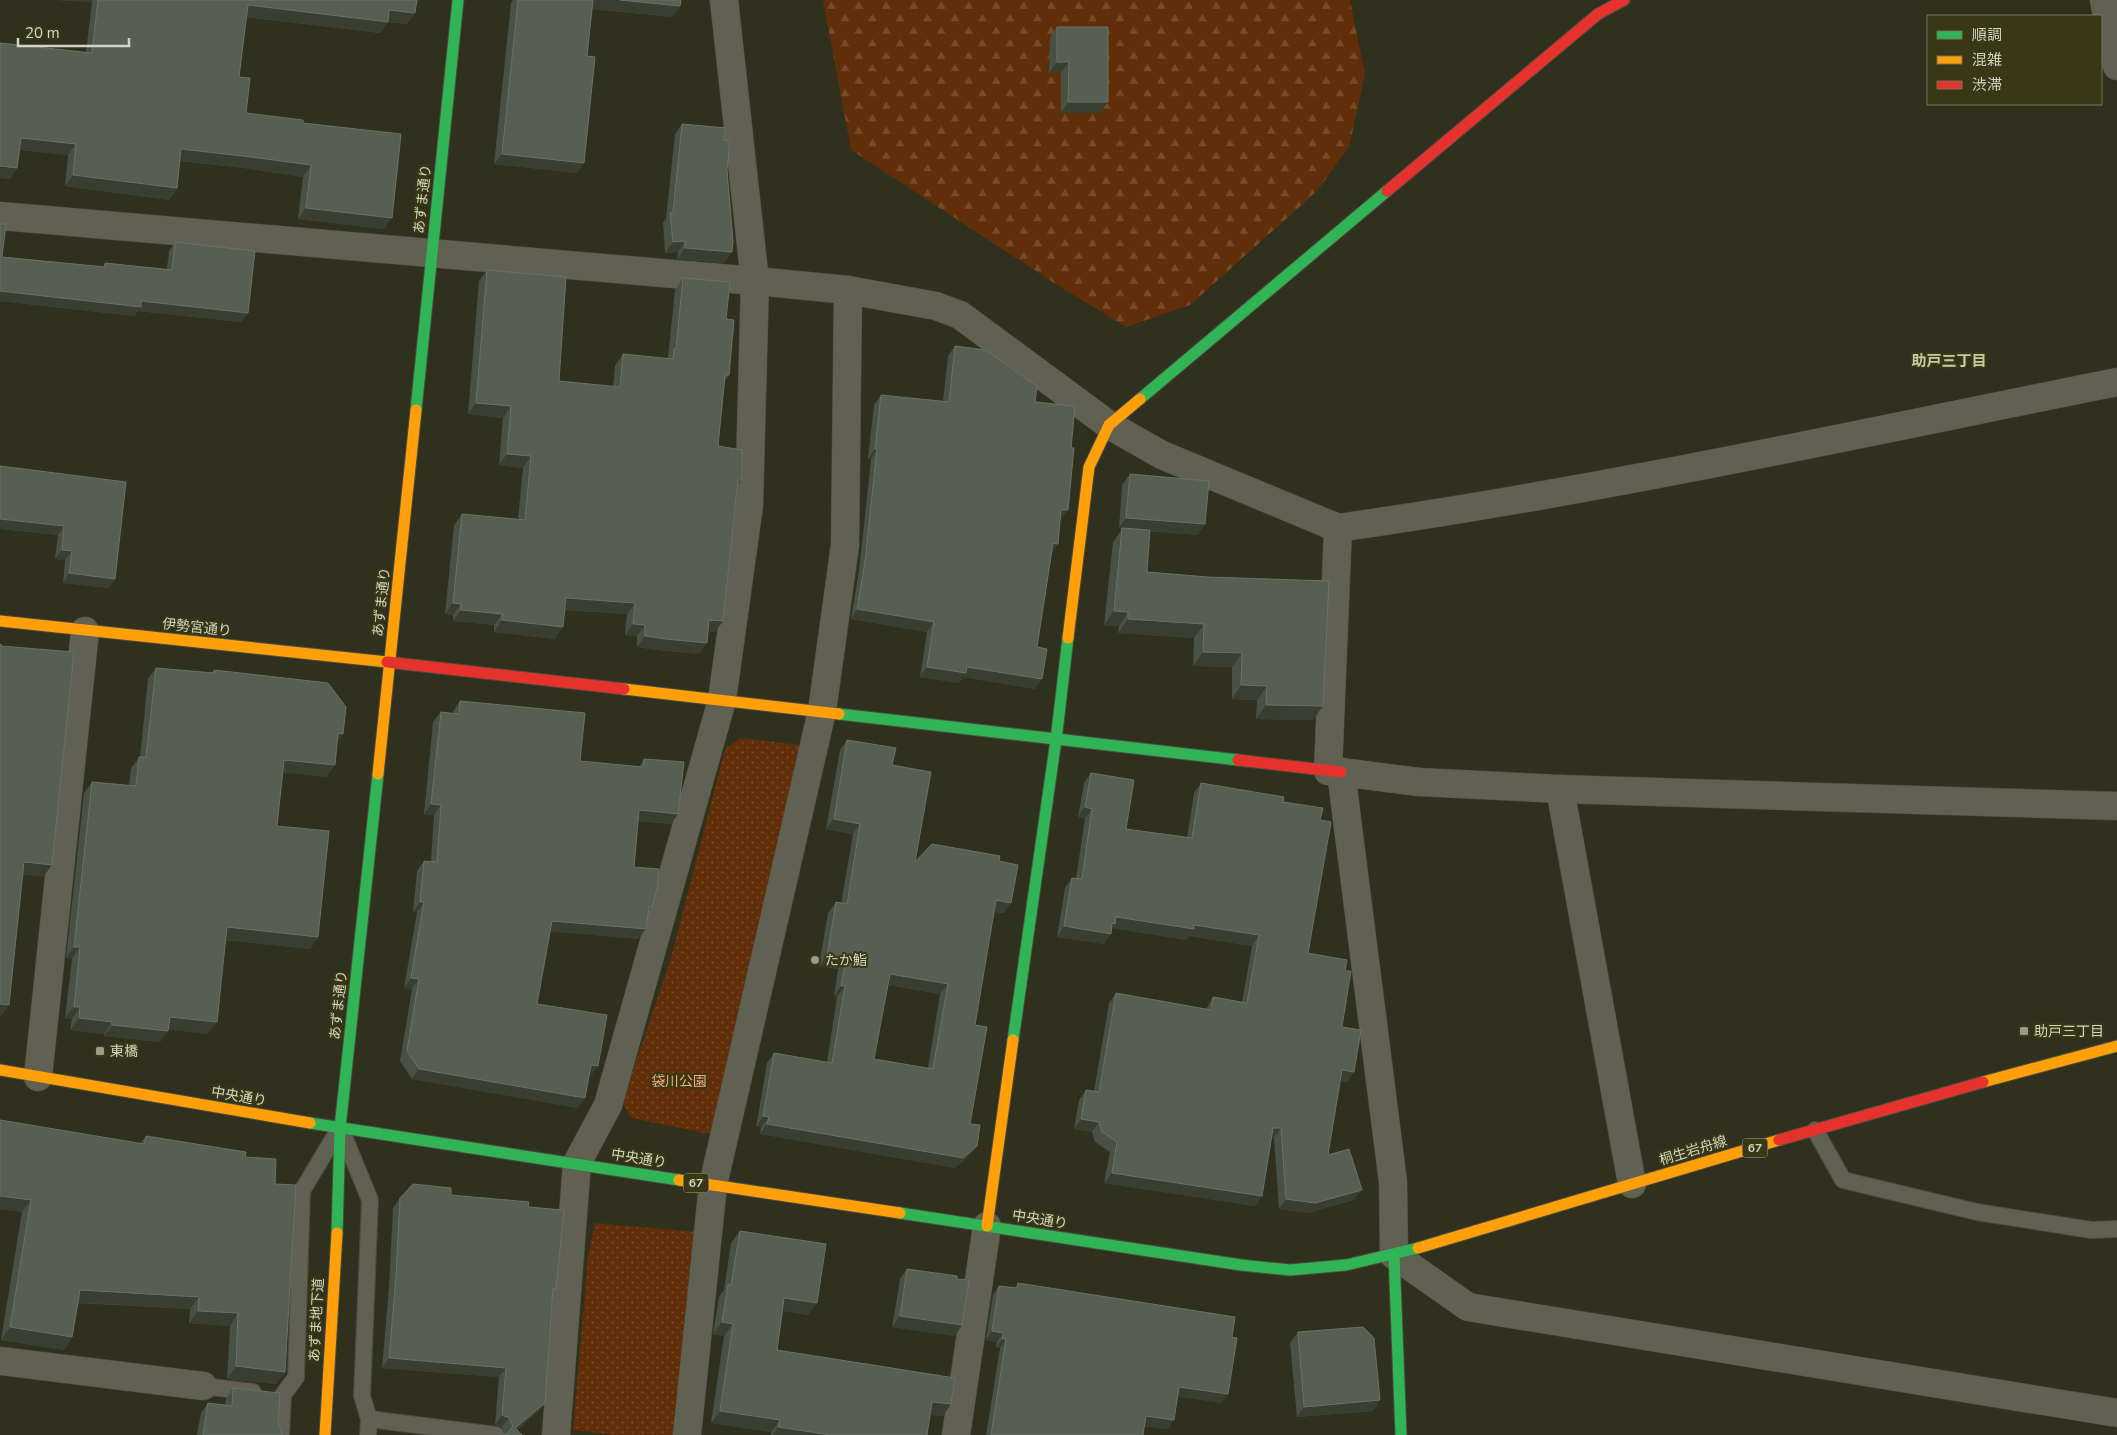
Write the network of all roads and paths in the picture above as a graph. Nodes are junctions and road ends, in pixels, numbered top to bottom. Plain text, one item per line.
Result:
1 (458, 0) edge
2 (724, 0) edge
3 (1624, 0) edge
4 (2104, 0) edge
5 (2117, 66) edge
6 (0, 216) edge
7 (431, 254) junction
8 (755, 281) junction
9 (848, 290) junction
10 (2117, 382) edge
11 (1109, 425) junction
12 (1338, 528) junction
13 (0, 621) edge
14 (85, 631) junction
15 (390, 662) junction
16 (722, 700) junction
17 (822, 711) junction
18 (1056, 740) junction
19 (1335, 772) junction
20 (1560, 789) junction
21 (2117, 806) edge
22 (2117, 1046) edge
23 (0, 1070) edge
24 (38, 1077) junction
25 (340, 1128) junction
26 (1814, 1130) junction
27 (577, 1163) junction
28 (1632, 1184) junction
29 (713, 1185) junction
30 (338, 1207) joint
31 (987, 1226) junction
32 (2117, 1229) edge
33 (1394, 1255) junction
34 (0, 1361) edge
35 (203, 1386) joint
36 (283, 1395) junction
37 (2117, 1413) edge
38 (369, 1427) edge
39 (281, 1435) edge
40 (325, 1435) edge
41 (496, 1435) edge
42 (556, 1435) edge
43 (687, 1435) edge
44 (956, 1435) edge
45 (1401, 1435) edge

1 - 7 street, あずま通り
2 - 8 street
3 - 11 street
4 - 5 street
6 - 7 street
7 - 8 street
7 - 15 street, あずま通り
8 - 9 street
8 - 16 street
9 - 11 street
9 - 17 street
10 - 12 street
11 - 12 street
11 - 18 street
12 - 19 street
13 - 14 street, 伊勢宮通り
14 - 15 street, 伊勢宮通り
14 - 24 street
15 - 16 street, 伊勢宮通り
15 - 25 street, あずま通り
16 - 17 street, 伊勢宮通り
16 - 27 street
17 - 18 street, 伊勢宮通り
17 - 29 street
18 - 19 street, 伊勢宮通り
18 - 31 street
19 - 20 street
19 - 33 street
20 - 21 street
20 - 28 street
22 - 26 street, 桐生岩舟線 / 67
23 - 24 street, 中央通り / 67
24 - 25 street, 中央通り / 67
25 - 27 street, 中央通り / 67
25 - 30 street, あずま通り
25 - 36 lane
25 - 38 lane
26 - 28 street, 桐生岩舟線 / 67
26 - 32 lane
27 - 29 street, 中央通り / 67
27 - 42 street
28 - 33 street, 桐生岩舟線 / 67
29 - 31 street, 中央通り / 67
29 - 43 street
30 - 40 street, あずま地下道
31 - 33 street, 中央通り / 67
31 - 44 street
33 - 37 street
33 - 45 street
34 - 35 street
35 - 36 lane
36 - 39 lane
38 - 41 lane

